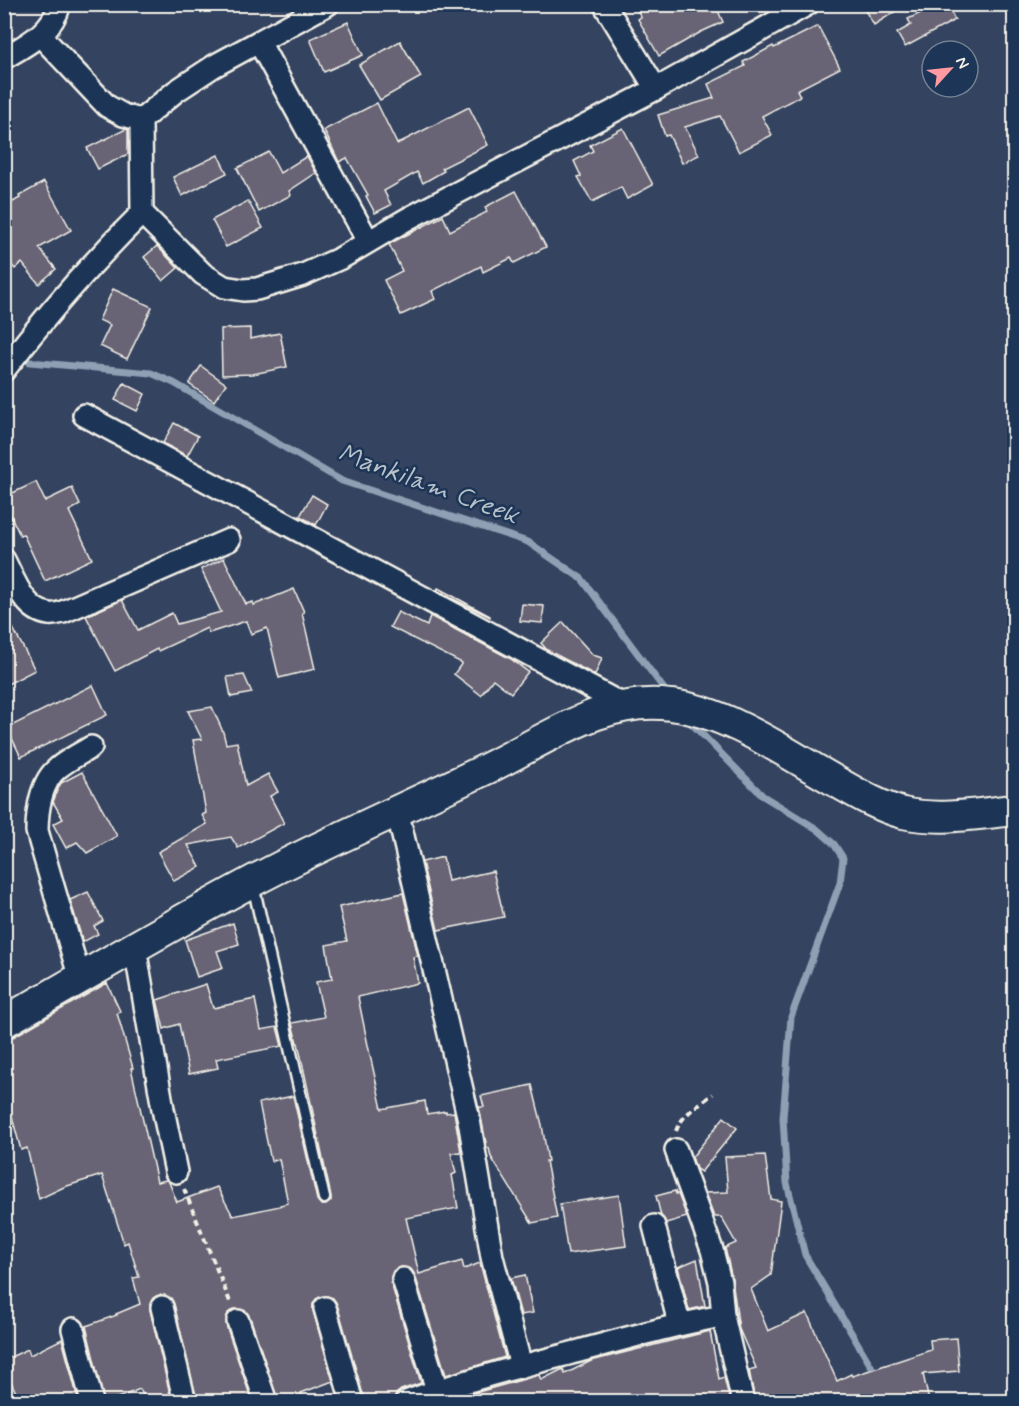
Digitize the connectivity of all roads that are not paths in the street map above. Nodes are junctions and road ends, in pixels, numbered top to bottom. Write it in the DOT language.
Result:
graph roads {
  1 [pos="60,4"];
  2 [pos="328,4"];
  3 [pos="604,4"];
  4 [pos="794,8"];
  5 [pos="40,36"];
  6 [pos="259,42"];
  7 [pos="4,58"];
  8 [pos="656,89"];
  9 [pos="141,120"];
  10 [pos="142,213"];
  11 [pos="368,241"];
  12 [pos="4,370"];
  13 [pos="84,415"];
  14 [pos="229,540"];
  15 [pos="4,560"];
  16 [pos="625,706"];
  17 [pos="91,747"];
  18 [pos="397,810"];
  19 [pos="1014,810"];
  20 [pos="252,881"];
  21 [pos="135,948"];
  22 [pos="80,979"];
  23 [pos="4,1022"];
  24 [pos="676,1150"];
  25 [pos="177,1172"];
  26 [pos="324,1198"];
  27 [pos="654,1226"];
  28 [pos="403,1279"];
  29 [pos="162,1307"];
  30 [pos="325,1308"];
  31 [pos="723,1316"];
  32 [pos="238,1321"];
  33 [pos="680,1323"];
  34 [pos="73,1329"];
  35 [pos="521,1366"];
  36 [pos="437,1390"];
  37 [pos="92,1401"];
  38 [pos="185,1401"];
  39 [pos="266,1401"];
  40 [pos="352,1401"];
  41 [pos="406,1401"];
  42 [pos="743,1401"];
  1 -- 5 [label="street"];
  2 -- 6 [label="street"];
  3 -- 8 [label="street"];
  4 -- 8 [label="street"];
  5 -- 7 [label="street"];
  5 -- 9 [label="street"];
  6 -- 9 [label="street"];
  6 -- 11 [label="street"];
  8 -- 11 [label="street"];
  9 -- 10 [label="street"];
  10 -- 11 [label="street"];
  10 -- 12 [label="street"];
  13 -- 16 [label="street"];
  14 -- 15 [label="street"];
  16 -- 18 [label="street"];
  16 -- 19 [label="street"];
  17 -- 22 [label="street"];
  18 -- 20 [label="street"];
  18 -- 35 [label="street"];
  20 -- 21 [label="street"];
  20 -- 26 [label="lane"];
  21 -- 22 [label="street"];
  21 -- 25 [label="street"];
  22 -- 23 [label="street"];
  24 -- 31 [label="street"];
  27 -- 33 [label="street"];
  28 -- 36 [label="street"];
  29 -- 38 [label="street"];
  30 -- 40 [label="street"];
  31 -- 33 [label="street"];
  31 -- 42 [label="street"];
  32 -- 39 [label="street"];
  33 -- 35 [label="street"];
  34 -- 37 [label="street"];
  35 -- 36 [label="street"];
  36 -- 41 [label="street"];
}
